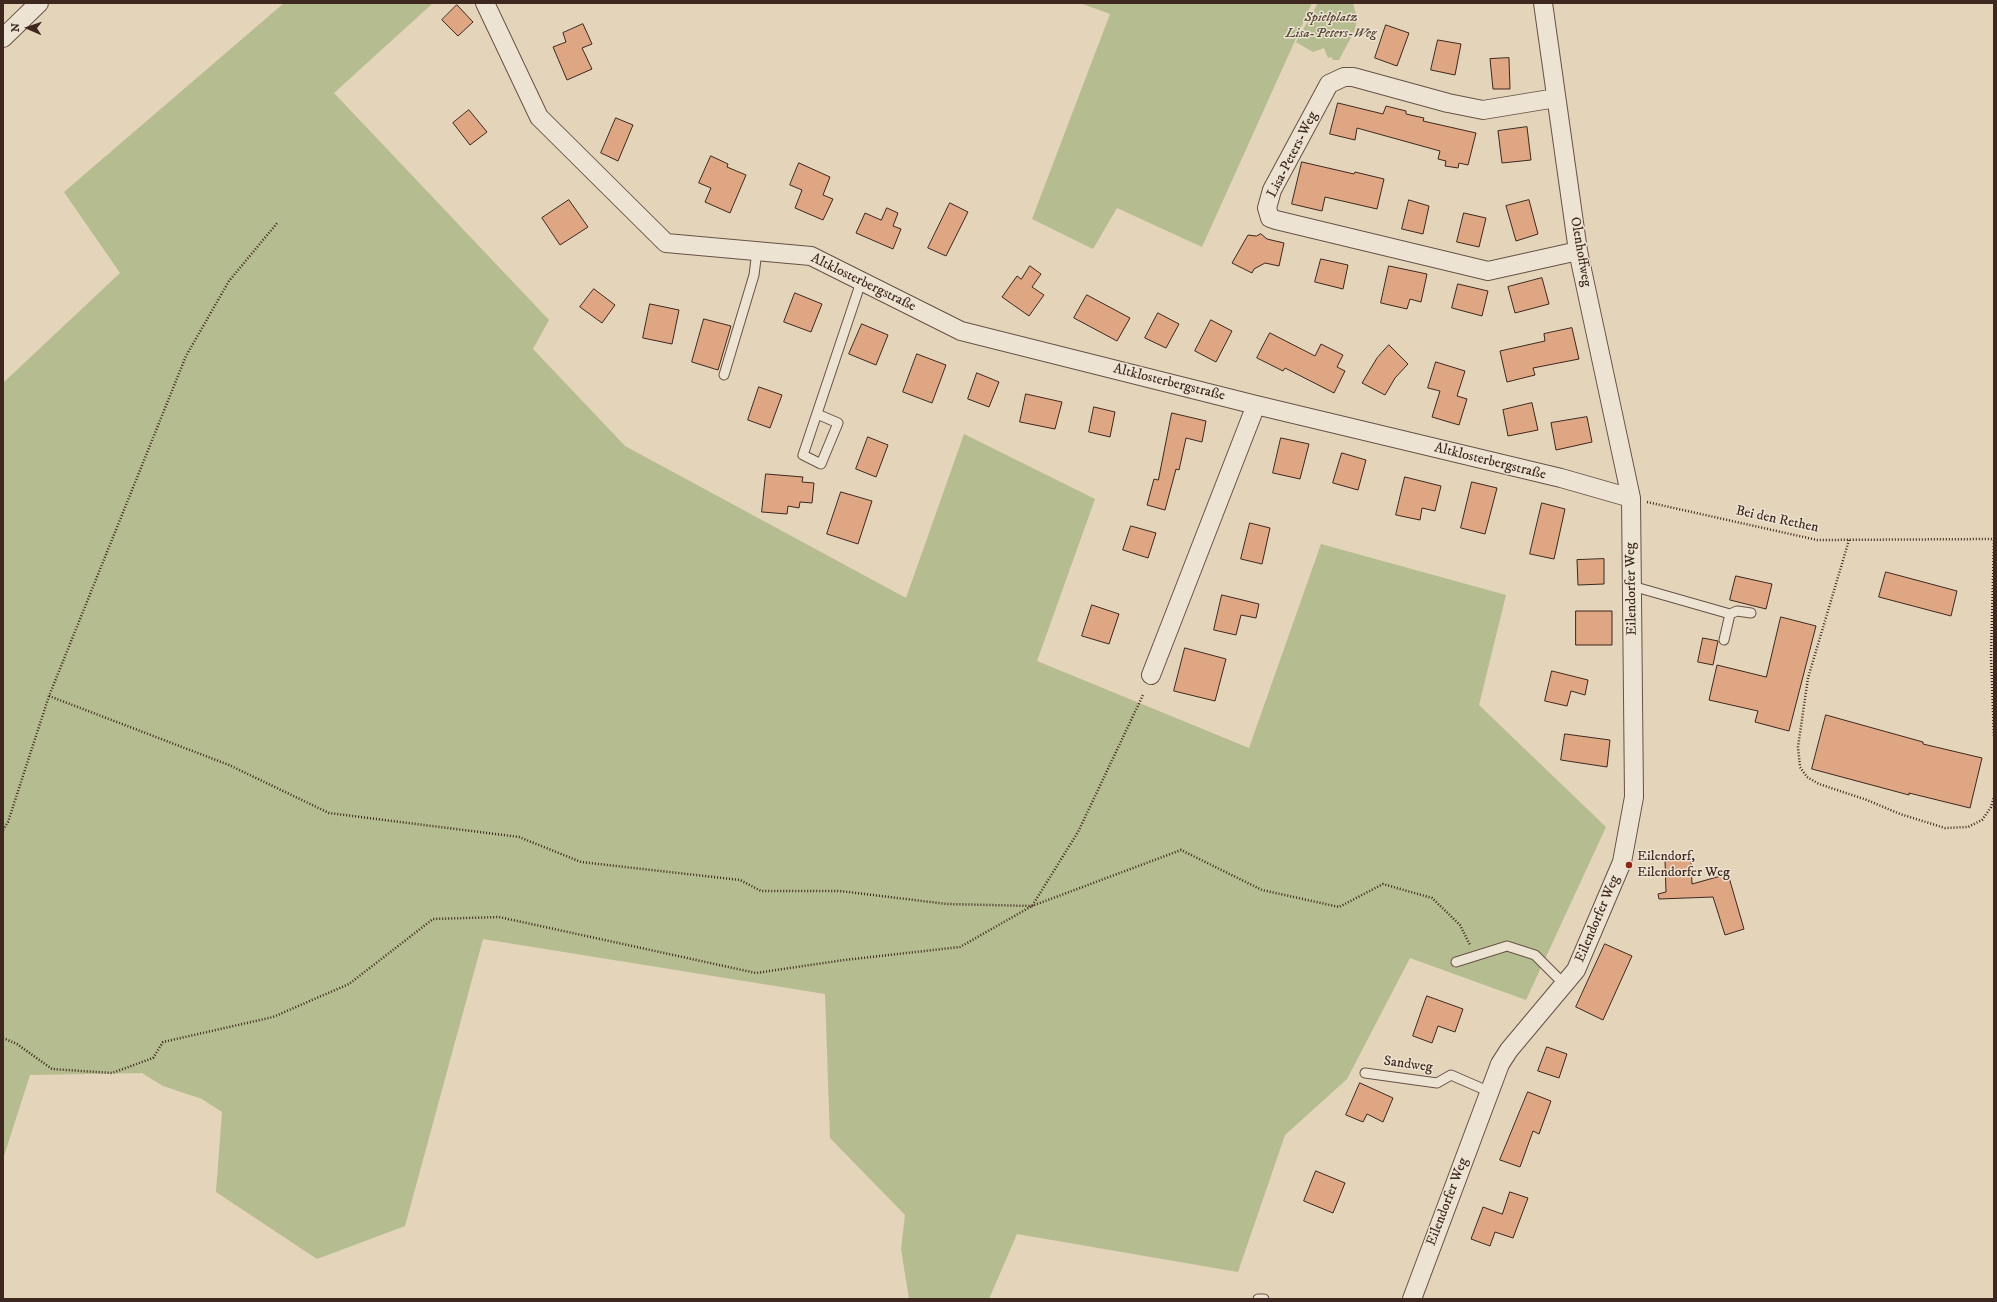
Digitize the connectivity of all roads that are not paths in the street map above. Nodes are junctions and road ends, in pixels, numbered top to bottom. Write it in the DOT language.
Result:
graph roads {
  1 [pos="39,3"];
  2 [pos="485,3"];
  3 [pos="1543,3"];
  4 [pos="3,38"];
  5 [pos="1556,98"];
  6 [pos="757,251"];
  7 [pos="1578,251"];
  8 [pos="861,282"];
  9 [pos="724,375"];
  10 [pos="1256,405"];
  11 [pos="817,414"];
  12 [pos="1631,498"];
  13 [pos="1632,586"];
  14 [pos="1751,613"];
  15 [pos="1730,614"];
  16 [pos="1724,640"];
  17 [pos="1151,675"];
  18 [pos="1456,962"];
  19 [pos="1564,984"];
  20 [pos="1365,1073"];
  21 [pos="1490,1092"];
  22 [pos="1258,1299"];
  23 [pos="1264,1299"];
  24 [pos="1412,1299"];
  1 -- 4 [label="street"];
  2 -- 6 [label="street, Altklosterbergstraße"];
  3 -- 5 [label="street, Olenhoffweg"];
  5 -- 7 [label="street, Olenhoffweg"];
  5 -- 7 [label="street, Lisa-Peters-Weg"];
  6 -- 8 [label="street, Altklosterbergstraße"];
  6 -- 9 [label="lane"];
  7 -- 12 [label="street, Olenhoffweg"];
  8 -- 10 [label="street, Altklosterbergstraße"];
  8 -- 11 [label="lane"];
  10 -- 12 [label="street, Altklosterbergstraße"];
  10 -- 17 [label="street"];
  11 -- 11 [label="lane"];
  12 -- 13 [label="street, Eilendorfer Weg"];
  13 -- 15 [label="lane"];
  13 -- 19 [label="street, Eilendorfer Weg"];
  14 -- 15 [label="lane"];
  15 -- 16 [label="lane"];
  18 -- 19 [label="lane"];
  19 -- 21 [label="street, Eilendorfer Weg"];
  20 -- 21 [label="lane, Sandweg"];
  21 -- 24 [label="street, Eilendorfer Weg"];
  22 -- 23 [label="lane"];
}
